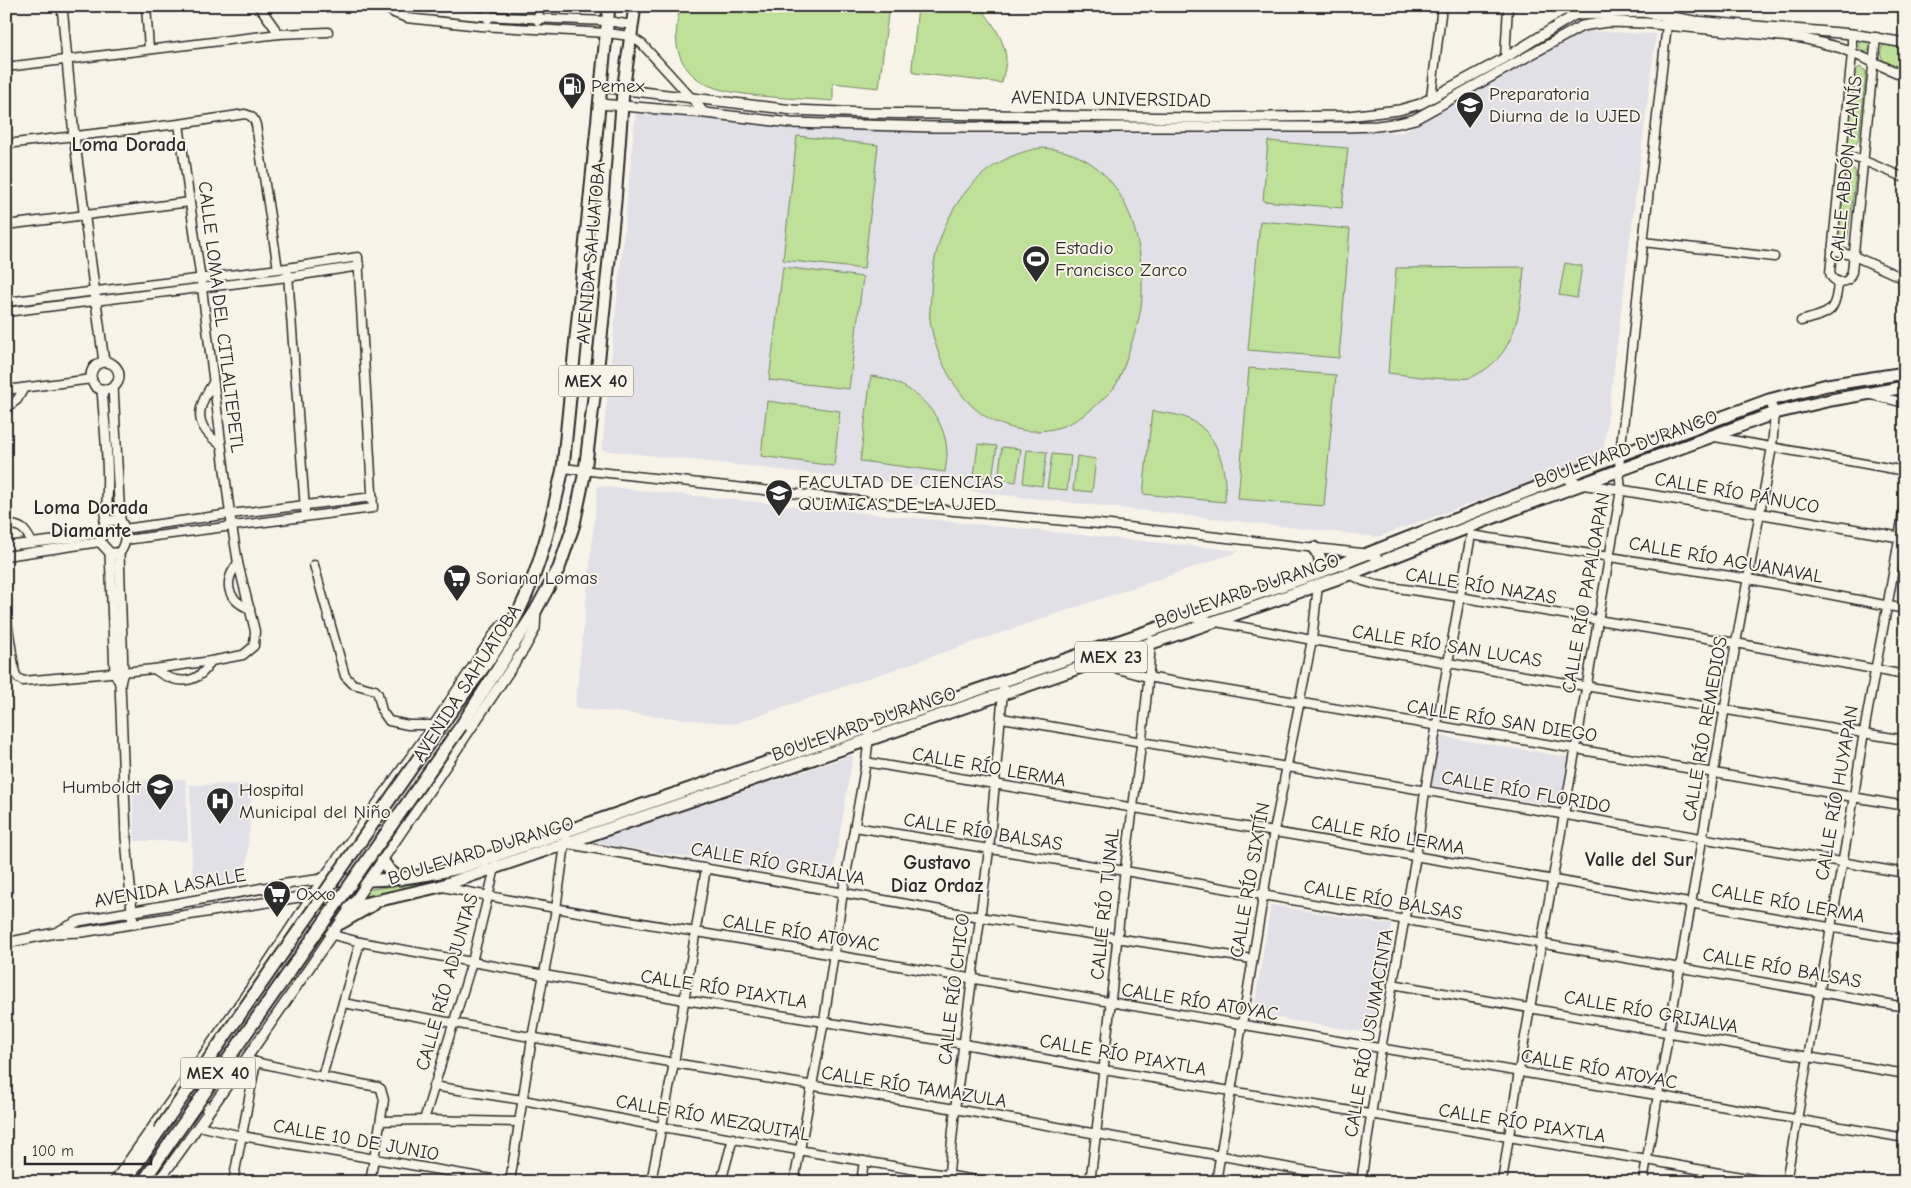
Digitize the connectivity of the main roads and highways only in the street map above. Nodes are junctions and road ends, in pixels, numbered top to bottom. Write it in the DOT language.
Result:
graph roads {
  1 [pos="609,6"];
  2 [pos="634,6"];
  3 [pos="1905,373"];
  4 [pos="1905,387"];
  5 [pos="1467,527"];
  6 [pos="1314,548"];
  7 [pos="1318,573"];
  8 [pos="385,856"];
  9 [pos="322,879"];
  10 [pos="400,879"];
  11 [pos="312,895"];
  12 [pos="378,902"];
  13 [pos="341,923"];
  14 [pos="125,1182"];
  15 [pos="143,1182"];
  1 -- 14 [label="main road, AVENIDA SAHUATOBA / MEX 40, bridge"];
  2 -- 15 [label="main road, AVENIDA SAHUATOBA / MEX 40, bridge"];
  3 -- 5 [label="main road, BOULEVARD DURANGO / MEX 23"];
  4 -- 5 [label="main road, BOULEVARD DURANGO / MEX 23"];
  5 -- 7 [label="main road, BOULEVARD DURANGO / MEX 23"];
  5 -- 12 [label="main road, BOULEVARD DURANGO / MEX 23"];
  6 -- 7 [label="main road"];
  7 -- 10 [label="main road, BOULEVARD DURANGO / MEX 23"];
  8 -- 10 [label="main road"];
  9 -- 10 [label="main road, BOULEVARD DURANGO / MEX 23"];
  11 -- 12 [label="main road, BOULEVARD DURANGO / MEX 23"];
  12 -- 13 [label="main road"];
}
